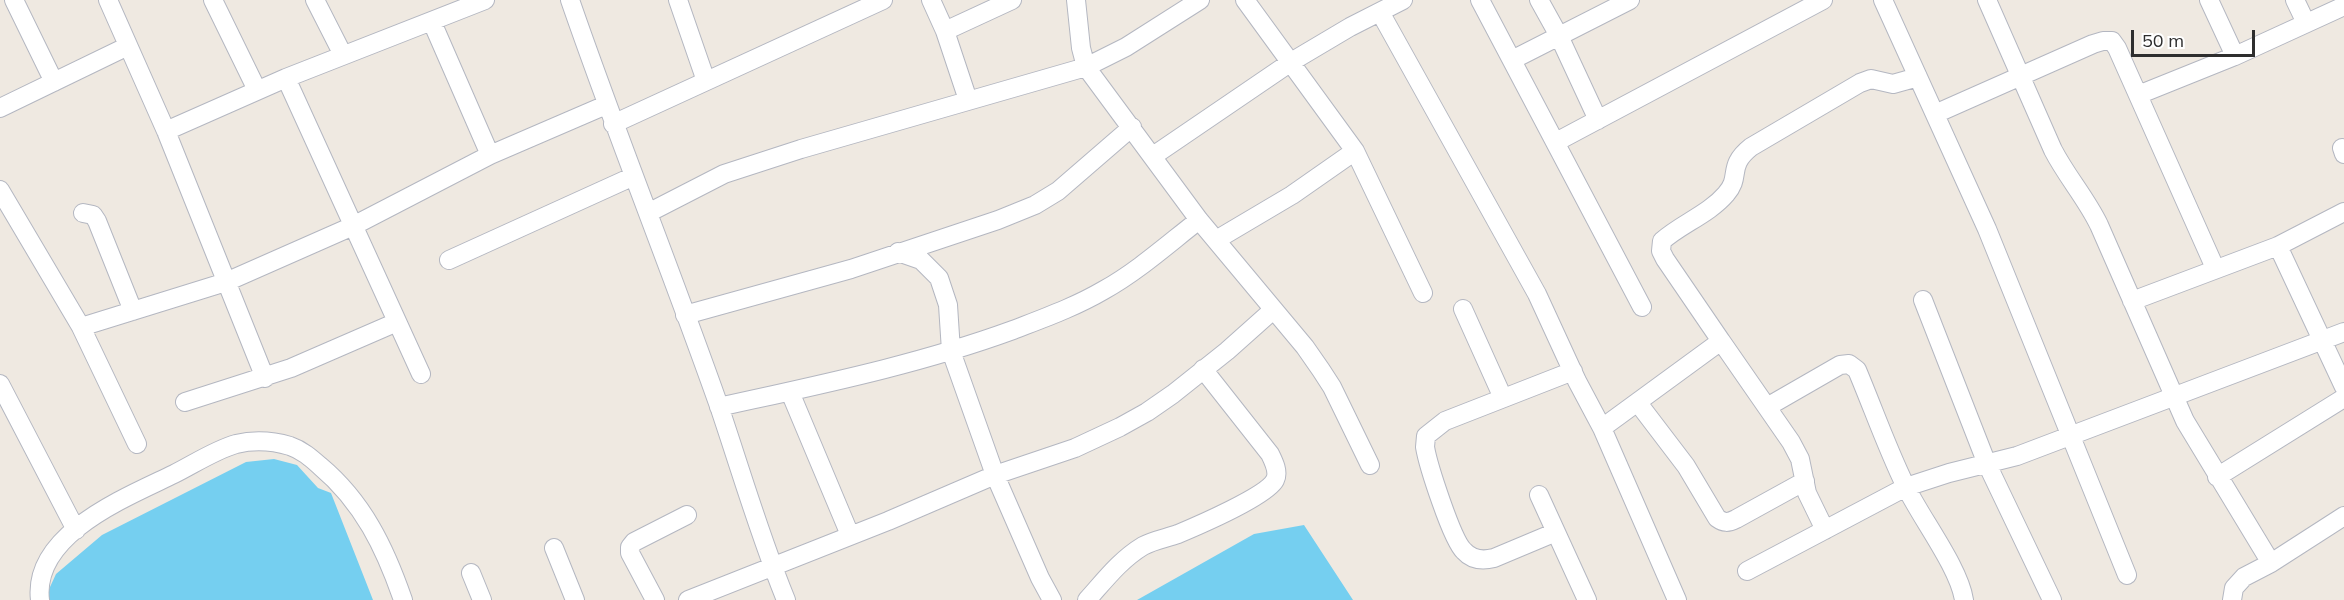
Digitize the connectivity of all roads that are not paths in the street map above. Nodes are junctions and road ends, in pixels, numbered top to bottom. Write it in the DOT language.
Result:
graph roads {
  1 [pos="14,0"];
  2 [pos="108,0"];
  3 [pos="213,0"];
  4 [pos="315,0"];
  5 [pos="485,0"];
  6 [pos="570,0"];
  7 [pos="678,0"];
  8 [pos="883,0"];
  9 [pos="931,0"];
  10 [pos="1012,0"];
  11 [pos="1076,0"];
  12 [pos="1200,0"];
  13 [pos="1245,0"];
  14 [pos="1403,0"];
  15 [pos="1480,0"];
  16 [pos="1539,0"];
  17 [pos="1630,0"];
  18 [pos="1823,0"];
  19 [pos="1883,0"];
  20 [pos="1987,0"];
  21 [pos="2209,0"];
  22 [pos="2295,0"];
  23 [pos="2344,6"];
  24 [pos="1380,12"];
  25 [pos="432,22"];
  26 [pos="2306,23"];
  27 [pos="945,31"];
  28 [pos="1559,36"];
  29 [pos="128,46"];
  30 [pos="343,55"];
  31 [pos="2235,56"];
  32 [pos="1512,60"];
  33 [pos="1292,62"];
  34 [pos="1086,67"];
  35 [pos="2021,74"];
  36 [pos="1918,77"];
  37 [pos="286,78"];
  38 [pos="706,81"];
  39 [pos="54,82"];
  40 [pos="257,90"];
  41 [pos="2138,95"];
  42 [pos="968,100"];
  43 [pos="606,105"];
  44 [pos="0,108"];
  45 [pos="1935,114"];
  46 [pos="1598,120"];
  47 [pos="614,124"];
  48 [pos="1132,127"];
  49 [pos="166,131"];
  50 [pos="1556,142"];
  51 [pos="1355,151"];
  52 [pos="490,155"];
  53 [pos="1153,156"];
  54 [pos="634,176"];
  55 [pos="0,190"];
  56 [pos="2344,212"];
  57 [pos="83,213"];
  58 [pos="648,213"];
  59 [pos="1199,220"];
  60 [pos="353,226"];
  61 [pos="1216,240"];
  62 [pos="2278,246"];
  63 [pos="898,252"];
  64 [pos="449,260"];
  65 [pos="2215,268"];
  66 [pos="226,282"];
  67 [pos="1423,293"];
  68 [pos="1923,300"];
  69 [pos="2132,301"];
  70 [pos="1642,307"];
  71 [pos="1463,309"];
  72 [pos="1273,310"];
  73 [pos="133,311"];
  74 [pos="685,315"];
  75 [pos="398,322"];
  76 [pos="81,327"];
  77 [pos="2344,332"];
  78 [pos="2323,340"];
  79 [pos="1721,341"];
  80 [pos="951,351"];
  81 [pos="1203,369"];
  82 [pos="1573,371"];
  83 [pos="421,374"];
  84 [pos="266,378"];
  85 [pos="0,384"];
  86 [pos="2344,387"];
  87 [pos="790,392"];
  88 [pos="2173,397"];
  89 [pos="1503,398"];
  90 [pos="2344,398"];
  91 [pos="185,402"];
  92 [pos="1638,403"];
  93 [pos="719,407"];
  94 [pos="1767,407"];
  95 [pos="1602,428"];
  96 [pos="2072,436"];
  97 [pos="137,444"];
  98 [pos="1988,464"];
  99 [pos="1370,465"];
  100 [pos="995,475"];
  101 [pos="2217,477"];
  102 [pos="1805,482"];
  103 [pos="1906,487"];
  104 [pos="1539,495"];
  105 [pos="687,515"];
  106 [pos="2344,516"];
  107 [pos="76,530"];
  108 [pos="1825,530"];
  109 [pos="1556,532"];
  110 [pos="850,536"];
  111 [pos="554,548"];
  112 [pos="2271,563"];
  113 [pos="772,566"];
  114 [pos="1747,571"];
  115 [pos="471,573"];
  116 [pos="2127,575"];
  117 [pos="40,600"];
  118 [pos="403,600"];
  119 [pos="482,600"];
  120 [pos="574,600"];
  121 [pos="655,600"];
  122 [pos="688,600"];
  123 [pos="786,600"];
  124 [pos="1052,600"];
  125 [pos="1087,600"];
  126 [pos="1587,600"];
  127 [pos="1677,600"];
  128 [pos="1964,600"];
  129 [pos="2052,600"];
  130 [pos="2232,600"];
  1 -- 39 [label="street"];
  2 -- 29 [label="street"];
  3 -- 40 [label="street"];
  4 -- 30 [label="street"];
  5 -- 25 [label="street"];
  6 -- 43 [label="street"];
  7 -- 38 [label="street"];
  8 -- 38 [label="street"];
  9 -- 27 [label="street"];
  10 -- 27 [label="street"];
  11 -- 34 [label="street"];
  12 -- 34 [label="street"];
  13 -- 33 [label="street"];
  14 -- 24 [label="street"];
  15 -- 32 [label="street"];
  16 -- 28 [label="street"];
  17 -- 28 [label="street"];
  18 -- 46 [label="street"];
  19 -- 36 [label="street"];
  20 -- 35 [label="street"];
  21 -- 31 [label="street"];
  22 -- 26 [label="street"];
  23 -- 26 [label="street"];
  24 -- 33 [label="street"];
  24 -- 82 [label="street"];
  25 -- 30 [label="street"];
  25 -- 52 [label="street"];
  26 -- 31 [label="street"];
  27 -- 42 [label="street"];
  28 -- 32 [label="street"];
  28 -- 46 [label="street"];
  29 -- 39 [label="street"];
  29 -- 49 [label="street"];
  30 -- 37 [label="street"];
  31 -- 41 [label="street"];
  32 -- 50 [label="street"];
  33 -- 51 [label="street"];
  33 -- 53 [label="street"];
  34 -- 42 [label="street"];
  34 -- 48 [label="street"];
  35 -- 41 [label="street"];
  35 -- 45 [label="street"];
  35 -- 69 [label="street"];
  36 -- 45 [label="street"];
  36 -- 79 [label="street"];
  37 -- 40 [label="street"];
  37 -- 60 [label="street"];
  38 -- 47 [label="street"];
  39 -- 44 [label="street"];
  40 -- 49 [label="street"];
  41 -- 65 [label="street"];
  42 -- 58 [label="street"];
  43 -- 47 [label="street"];
  43 -- 52 [label="street"];
  45 -- 96 [label="street"];
  46 -- 50 [label="street"];
  47 -- 54 [label="street"];
  48 -- 53 [label="street"];
  48 -- 63 [label="street"];
  49 -- 66 [label="street"];
  50 -- 70 [label="street"];
  51 -- 61 [label="street"];
  51 -- 67 [label="street"];
  52 -- 60 [label="street"];
  53 -- 59 [label="street"];
  54 -- 58 [label="street"];
  54 -- 64 [label="street"];
  55 -- 76 [label="street"];
  56 -- 62 [label="street"];
  57 -- 73 [label="street"];
  58 -- 74 [label="street"];
  59 -- 61 [label="street"];
  59 -- 80 [label="street"];
  60 -- 66 [label="street"];
  60 -- 75 [label="street"];
  61 -- 72 [label="street"];
  62 -- 65 [label="street"];
  62 -- 78 [label="street"];
  63 -- 74 [label="street"];
  63 -- 80 [label="street"];
  65 -- 69 [label="street"];
  66 -- 73 [label="street"];
  66 -- 84 [label="street"];
  68 -- 98 [label="street"];
  69 -- 88 [label="street"];
  71 -- 89 [label="street"];
  72 -- 81 [label="street"];
  72 -- 99 [label="street"];
  73 -- 76 [label="street"];
  74 -- 93 [label="street"];
  75 -- 83 [label="street"];
  75 -- 84 [label="street"];
  76 -- 97 [label="street"];
  77 -- 78 [label="street"];
  78 -- 86 [label="street"];
  78 -- 88 [label="street"];
  79 -- 92 [label="street"];
  79 -- 94 [label="street"];
  80 -- 87 [label="street"];
  80 -- 100 [label="street"];
  81 -- 100 [label="street"];
  81 -- 125 [label="street"];
  82 -- 89 [label="street"];
  82 -- 95 [label="street"];
  84 -- 91 [label="street"];
  85 -- 107 [label="street"];
  87 -- 93 [label="street"];
  87 -- 110 [label="street"];
  88 -- 96 [label="street"];
  88 -- 101 [label="street"];
  89 -- 109 [label="street"];
  90 -- 101 [label="street"];
  92 -- 95 [label="street"];
  92 -- 102 [label="street"];
  93 -- 113 [label="street"];
  94 -- 102 [label="street"];
  94 -- 103 [label="street"];
  95 -- 127 [label="street"];
  96 -- 98 [label="street"];
  96 -- 116 [label="street"];
  98 -- 103 [label="street"];
  98 -- 129 [label="street"];
  100 -- 110 [label="street"];
  100 -- 124 [label="street"];
  101 -- 112 [label="street"];
  102 -- 108 [label="street"];
  103 -- 108 [label="street"];
  103 -- 128 [label="street"];
  104 -- 109 [label="street"];
  105 -- 121 [label="street"];
  106 -- 112 [label="street"];
  107 -- 117 [label="street"];
  107 -- 118 [label="street"];
  108 -- 114 [label="street"];
  109 -- 126 [label="street"];
  110 -- 113 [label="street"];
  111 -- 120 [label="street"];
  112 -- 130 [label="street"];
  113 -- 122 [label="street"];
  113 -- 123 [label="street"];
  115 -- 119 [label="street"];
}
